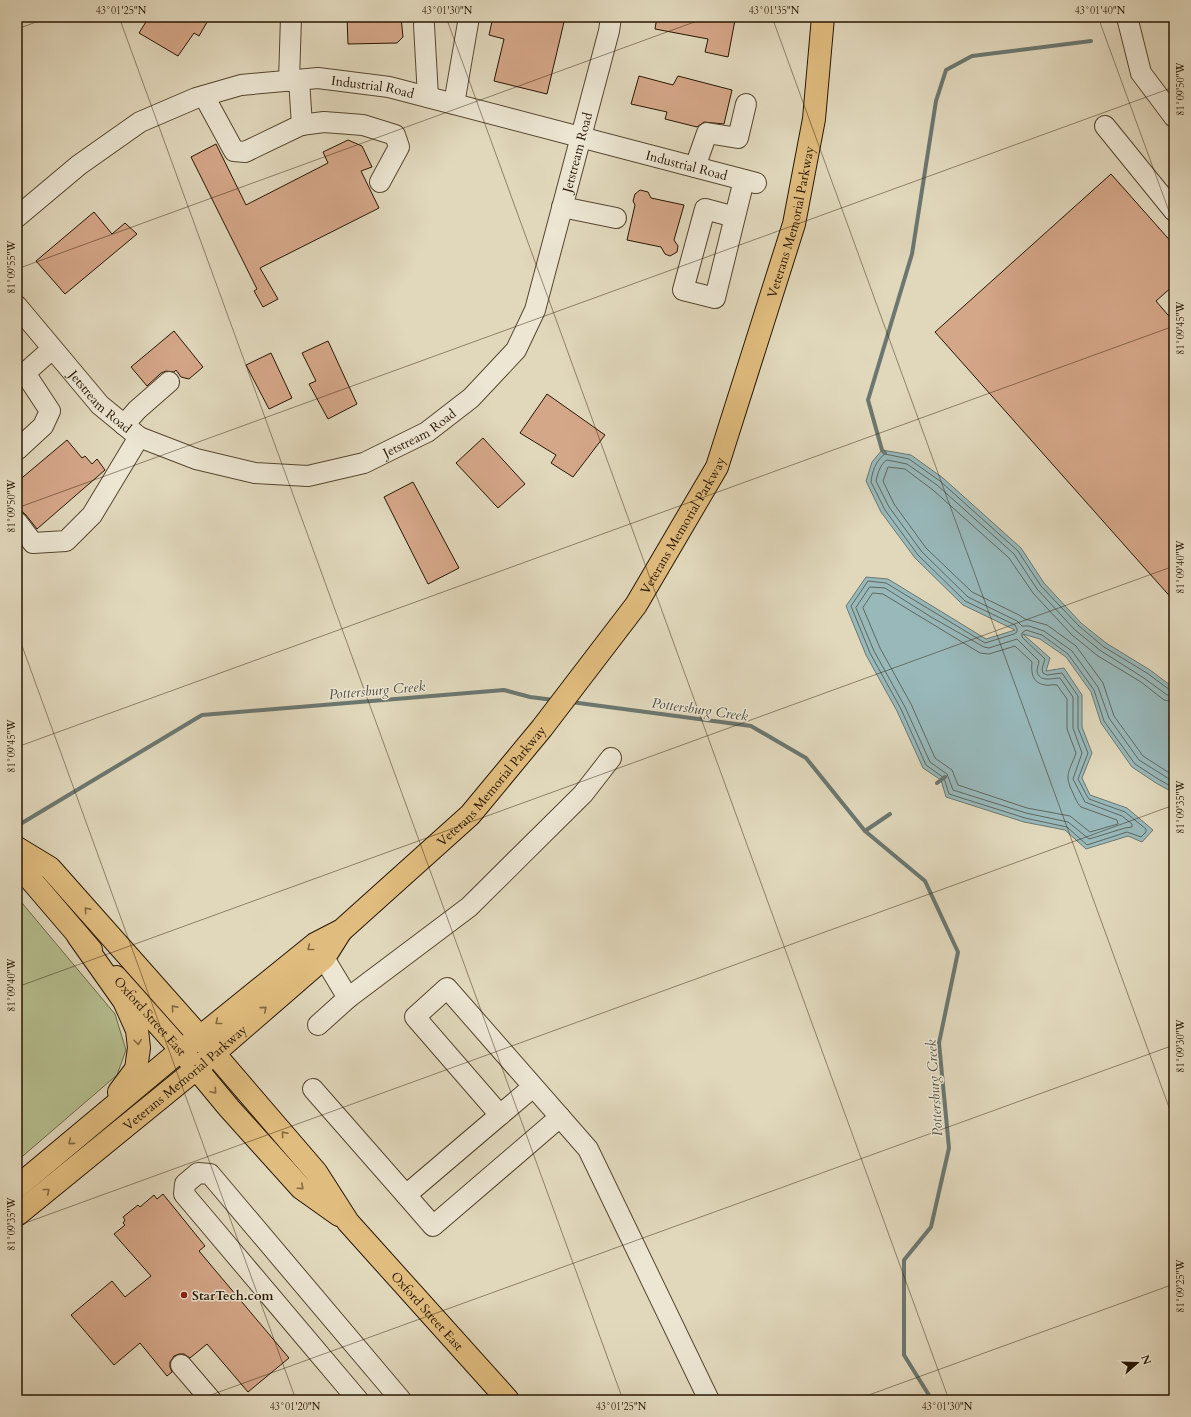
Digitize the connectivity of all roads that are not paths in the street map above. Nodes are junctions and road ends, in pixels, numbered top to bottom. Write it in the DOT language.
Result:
graph roads {
  1 [pos="291,17"];
  2 [pos="469,17"];
  3 [pos="611,17"];
  4 [pos="823,17"];
  5 [pos="1127,17"];
  6 [pos="424,25"];
  7 [pos="294,80"];
  8 [pos="204,96"];
  9 [pos="428,97"];
  10 [pos="454,104"];
  11 [pos="746,104"];
  12 [pos="1174,117"];
  13 [pos="302,125"];
  14 [pos="1105,126"];
  15 [pos="580,137"];
  16 [pos="695,167"];
  17 [pos="380,182"];
  18 [pos="562,206"];
  19 [pos="1174,211"];
  20 [pos="735,217"];
  21 [pos="17,218"];
  22 [pos="616,218"];
  23 [pos="17,306"];
  24 [pos="52,349"];
  25 [pos="169,382"];
  26 [pos="131,431"];
  27 [pos="17,450"];
  28 [pos="17,522"];
  29 [pos="611,758"];
  30 [pos="17,848"];
  31 [pos="342,930"];
  32 [pos="78,936"];
  33 [pos="324,958"];
  34 [pos="348,998"];
  35 [pos="318,1025"];
  36 [pos="200,1037"];
  37 [pos="181,1050"];
  38 [pos="214,1053"];
  39 [pos="196,1069"];
  40 [pos="533,1087"];
  41 [pos="313,1089"];
  42 [pos="500,1115"];
  43 [pos="100,1117"];
  44 [pos="560,1117"];
  45 [pos="17,1187"];
  46 [pos="406,1195"];
  47 [pos="17,1215"];
  48 [pos="348,1222"];
  49 [pos="349,1338"];
  50 [pos="324,1359"];
  51 [pos="181,1365"];
  52 [pos="212,1400"];
  53 [pos="358,1400"];
  54 [pos="401,1400"];
  55 [pos="508,1400"];
  56 [pos="709,1400"];
  1 -- 7 [label="street"];
  2 -- 10 [label="street"];
  3 -- 15 [label="street, Jetstream Road"];
  4 -- 31 [label="main road, Veterans Memorial Parkway"];
  5 -- 12 [label="street"];
  6 -- 9 [label="street"];
  7 -- 8 [label="street, Industrial Road"];
  7 -- 9 [label="street, Industrial Road"];
  7 -- 13 [label="street"];
  8 -- 13 [label="street"];
  8 -- 21 [label="street, Industrial Road"];
  9 -- 10 [label="street, Industrial Road"];
  10 -- 15 [label="street, Industrial Road"];
  11 -- 16 [label="street"];
  13 -- 17 [label="street"];
  14 -- 19 [label="street"];
  15 -- 16 [label="street, Industrial Road"];
  15 -- 18 [label="street, Jetstream Road"];
  16 -- 20 [label="street, Industrial Road"];
  18 -- 22 [label="street"];
  18 -- 26 [label="street, Jetstream Road"];
  23 -- 24 [label="street, Jetstream Road"];
  24 -- 26 [label="street, Jetstream Road"];
  24 -- 27 [label="street"];
  25 -- 26 [label="street"];
  26 -- 28 [label="street"];
  29 -- 34 [label="street"];
  30 -- 32 [label="main road, Oxford Street East"];
  36 -- 30 [label="main road, Oxford Street East, one-way"];
  31 -- 33 [label="main road, Veterans Memorial Parkway"];
  31 -- 36 [label="main road, Veterans Memorial Parkway, one-way"];
  32 -- 37 [label="main road, Oxford Street East"];
  32 -- 43 [label="main road, one-way"];
  33 -- 34 [label="street"];
  38 -- 33 [label="main road, Veterans Memorial Parkway, one-way"];
  34 -- 35 [label="street"];
  36 -- 37 [label="main road, Veterans Memorial Parkway"];
  36 -- 38 [label="main road, Oxford Street East"];
  37 -- 39 [label="main road, Oxford Street East"];
  37 -- 43 [label="main road, Veterans Memorial Parkway"];
  38 -- 39 [label="main road, Veterans Memorial Parkway"];
  48 -- 38 [label="main road, Oxford Street East, one-way"];
  47 -- 39 [label="main road, Veterans Memorial Parkway, one-way"];
  39 -- 48 [label="main road, Oxford Street East, one-way"];
  40 -- 42 [label="street"];
  40 -- 42 [label="street"];
  40 -- 44 [label="street"];
  41 -- 46 [label="street"];
  42 -- 46 [label="street"];
  43 -- 45 [label="main road, Veterans Memorial Parkway, one-way"];
  44 -- 46 [label="street"];
  44 -- 56 [label="street"];
  48 -- 55 [label="main road, Oxford Street East"];
  49 -- 50 [label="street"];
  49 -- 50 [label="street"];
  49 -- 54 [label="street"];
  50 -- 53 [label="street"];
  51 -- 52 [label="street"];
}
